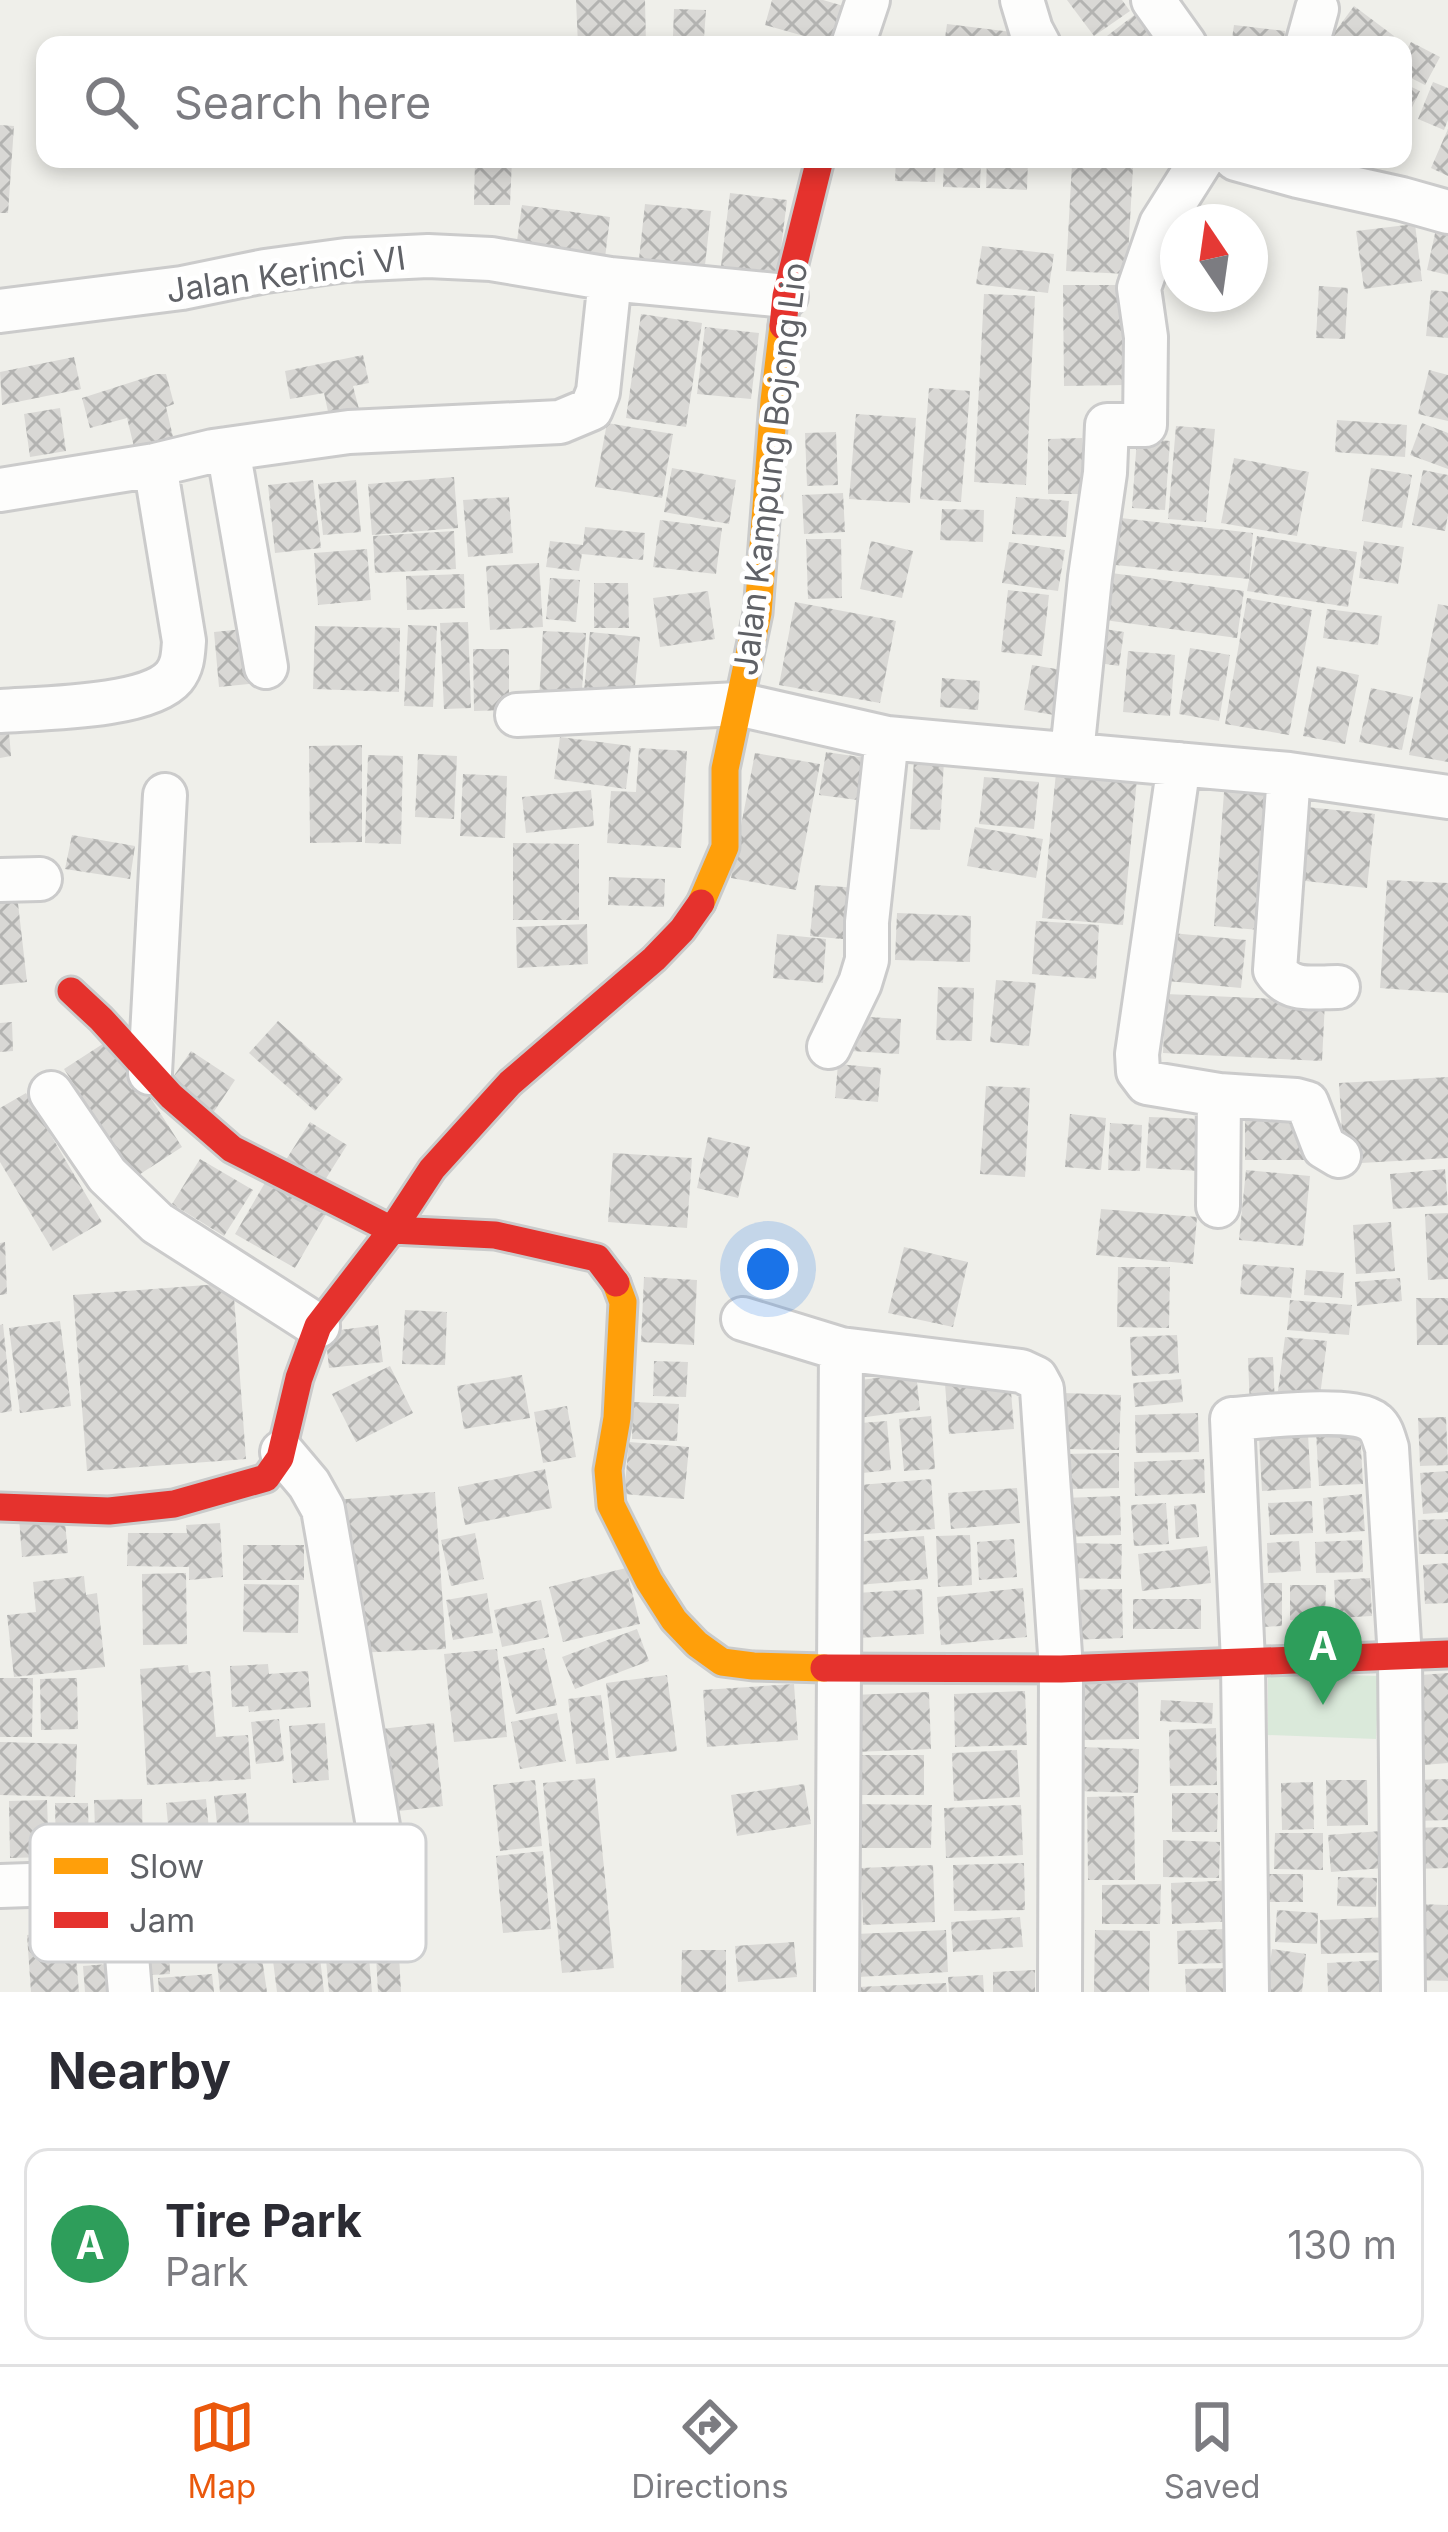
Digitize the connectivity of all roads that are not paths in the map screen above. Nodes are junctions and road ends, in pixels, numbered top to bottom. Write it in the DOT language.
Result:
graph roads {
  1 [pos="868,0"];
  2 [pos="1022,0"];
  3 [pos="1153,0"];
  4 [pos="856,36"];
  5 [pos="1034,36"];
  6 [pos="1179,36"];
  7 [pos="818,168"];
  8 [pos="1196,168"];
  9 [pos="1273,168"];
  10 [pos="1448,212"];
  11 [pos="610,279"];
  12 [pos="786,296"];
  13 [pos="0,311"];
  14 [pos="193,456"];
  15 [pos="0,490"];
  16 [pos="266,667"];
  17 [pos="738,704"];
  18 [pos="0,711"];
  19 [pos="517,715"];
  20 [pos="887,738"];
  21 [pos="1072,753"];
  22 [pos="1179,764"];
  23 [pos="1289,774"];
  24 [pos="165,795"];
  25 [pos="1448,797"];
  26 [pos="1338,987"];
  27 [pos="71,991"];
  28 [pos="830,1047"];
  29 [pos="150,1073"];
  30 [pos="51,1094"];
  31 [pos="1219,1096"];
  32 [pos="1339,1156"];
  33 [pos="1218,1206"];
  34 [pos="392,1230"];
  35 [pos="743,1319"];
  36 [pos="318,1326"];
  37 [pos="841,1349"];
  38 [pos="274,1464"];
  39 [pos="0,1507"];
  40 [pos="1448,1654"];
  41 [pos="1400,1658"];
  42 [pos="1243,1662"];
  43 [pos="838,1668"];
  44 [pos="1061,1669"];
  45 [pos="378,1824"];
  46 [pos="30,1885"];
  47 [pos="0,1886"];
  48 [pos="128,1962"];
  49 [pos="130,1992"];
  50 [pos="837,1992"];
  51 [pos="1060,1992"];
  52 [pos="1247,1992"];
  53 [pos="1403,1992"];
  1 -- 4 [label="street"];
  2 -- 5 [label="street"];
  3 -- 6 [label="street"];
  7 -- 12 [label="street, Jalan Kampung Bojong Lio"];
  8 -- 21 [label="street"];
  9 -- 10 [label="street"];
  11 -- 12 [label="street, Jalan Kerinci VI"];
  11 -- 13 [label="street, Jalan Kerinci VI"];
  11 -- 14 [label="street"];
  12 -- 17 [label="street, Jalan Kampung Bojong Lio"];
  14 -- 15 [label="street"];
  14 -- 16 [label="street"];
  14 -- 18 [label="street"];
  17 -- 19 [label="street"];
  17 -- 20 [label="street"];
  17 -- 34 [label="street, Jalan Kampung Bojong Lio"];
  20 -- 21 [label="street"];
  20 -- 28 [label="street"];
  21 -- 22 [label="street"];
  22 -- 23 [label="street"];
  22 -- 31 [label="street"];
  23 -- 25 [label="street"];
  23 -- 26 [label="street"];
  24 -- 29 [label="street"];
  27 -- 29 [label="street"];
  29 -- 34 [label="street"];
  30 -- 36 [label="street"];
  31 -- 32 [label="street"];
  31 -- 33 [label="street"];
  34 -- 36 [label="street, Jalan Kampung Bojong Lio"];
  34 -- 43 [label="street"];
  35 -- 37 [label="street"];
  36 -- 38 [label="street, Jalan Kampung Bojong Lio"];
  37 -- 43 [label="street"];
  37 -- 44 [label="street"];
  38 -- 39 [label="street"];
  38 -- 45 [label="street"];
  40 -- 41 [label="street"];
  41 -- 42 [label="street"];
  41 -- 42 [label="street"];
  41 -- 53 [label="street"];
  42 -- 44 [label="street"];
  42 -- 52 [label="street"];
  43 -- 44 [label="street"];
  43 -- 50 [label="street"];
  44 -- 51 [label="street"];
  46 -- 47 [label="street"];
  48 -- 49 [label="street"];
}
